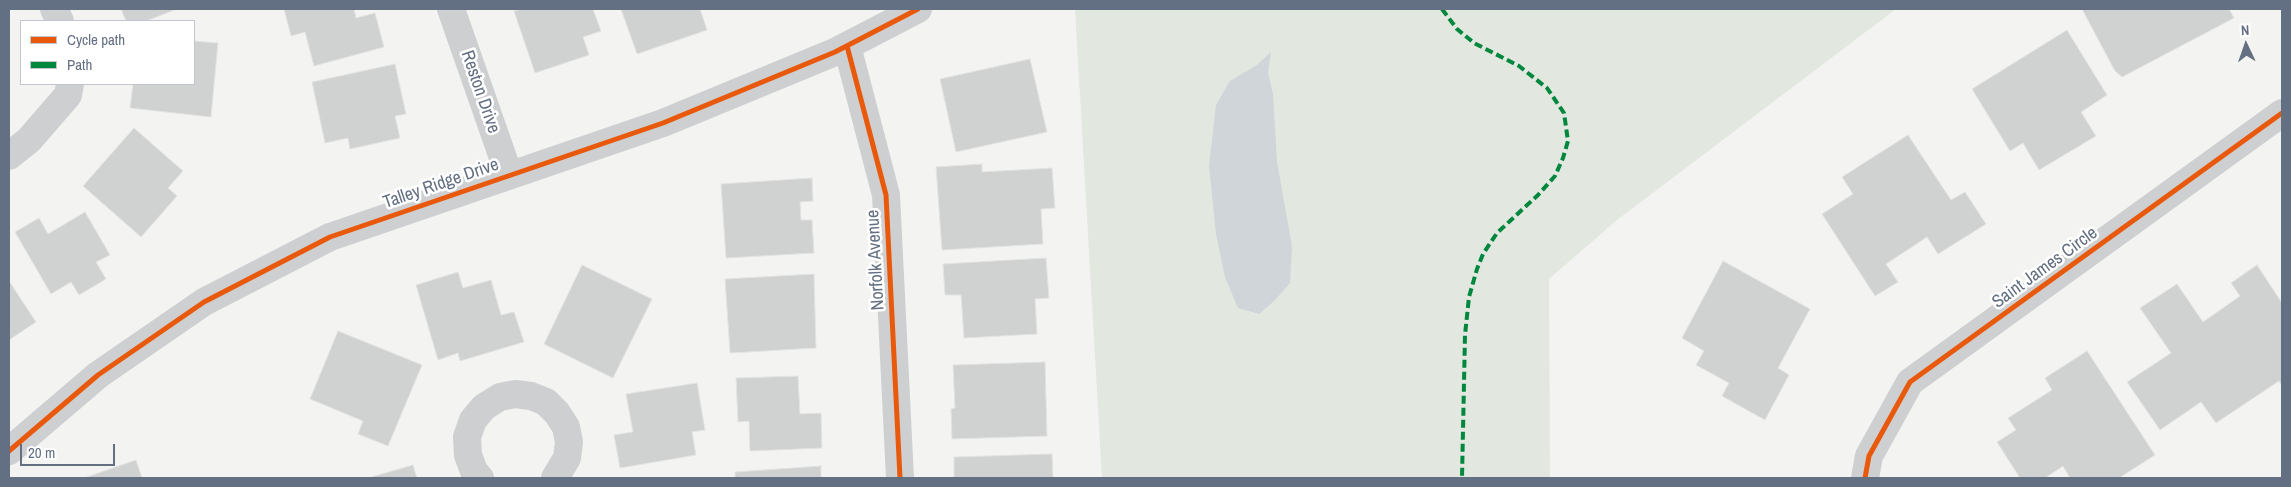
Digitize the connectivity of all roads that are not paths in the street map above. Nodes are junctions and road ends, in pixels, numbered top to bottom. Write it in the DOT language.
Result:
graph roads {
  1 [pos="451,9"];
  2 [pos="918,9"];
  3 [pos="847,46"];
  4 [pos="70,85"];
  5 [pos="2282,113"];
  6 [pos="9,156"];
  7 [pos="509,176"];
  8 [pos="9,450"];
  9 [pos="480,478"];
  10 [pos="555,478"];
  11 [pos="900,478"];
  12 [pos="1865,478"];
  1 -- 7 [label="street, Reston Drive"];
  2 -- 3 [label="street, Talley Ridge Drive"];
  3 -- 7 [label="street, Talley Ridge Drive"];
  3 -- 11 [label="street, Norfolk Avenue"];
  4 -- 6 [label="street"];
  5 -- 12 [label="street, Saint James Circle"];
  7 -- 8 [label="street, Talley Ridge Drive"];
  9 -- 10 [label="street"];
}
